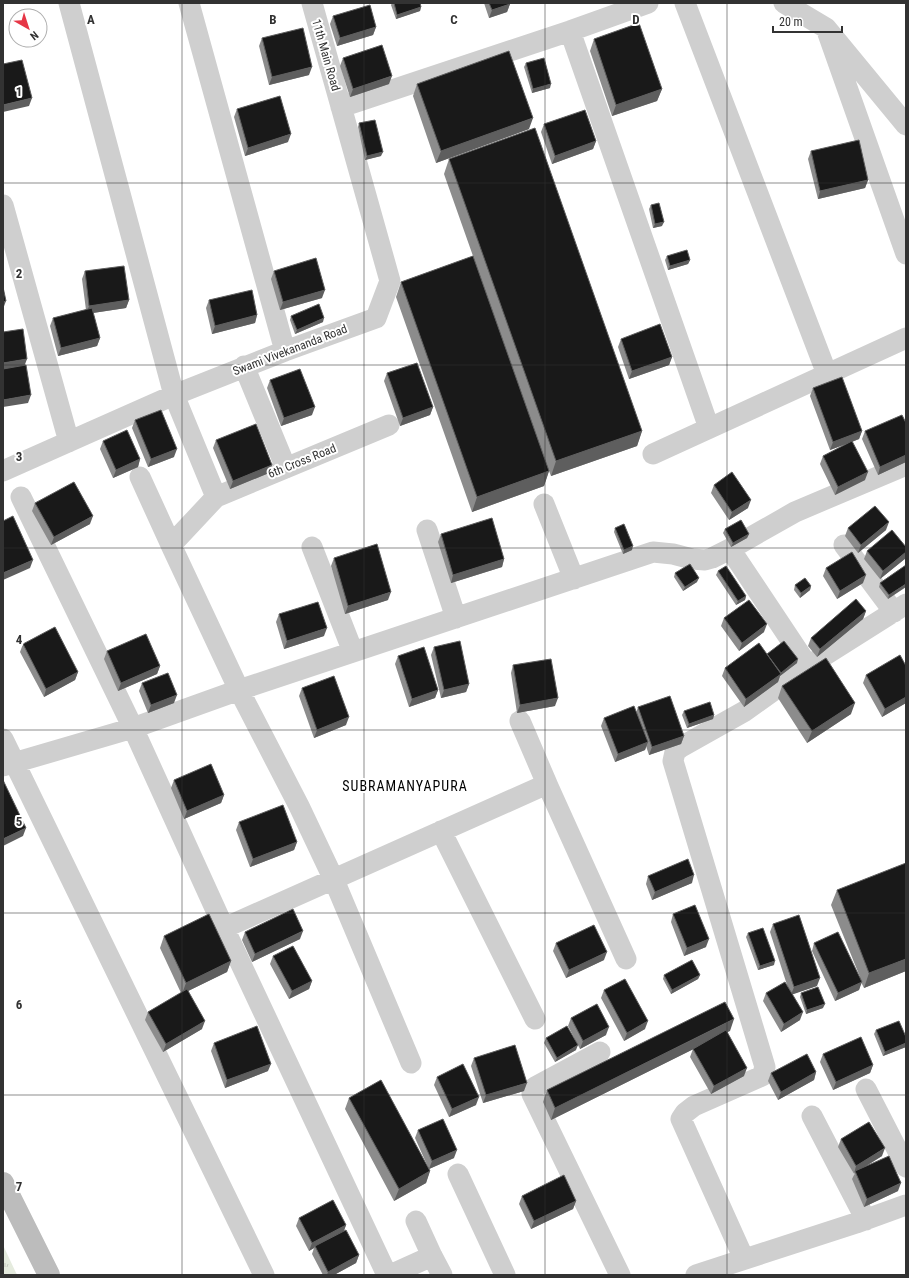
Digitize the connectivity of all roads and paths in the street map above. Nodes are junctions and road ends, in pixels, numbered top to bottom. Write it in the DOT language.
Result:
graph roads {
  1 [pos="69,3"];
  2 [pos="190,3"];
  3 [pos="312,3"];
  4 [pos="648,3"];
  5 [pos="685,3"];
  6 [pos="784,3"];
  7 [pos="826,28"];
  8 [pos="570,31"];
  9 [pos="341,107"];
  10 [pos="906,125"];
  11 [pos="3,205"];
  12 [pos="906,254"];
  13 [pos="906,338"];
  14 [pos="285,350"];
  15 [pos="244,366"];
  16 [pos="827,374"];
  17 [pos="174,395"];
  18 [pos="389,425"];
  19 [pos="709,428"];
  20 [pos="69,442"];
  21 [pos="652,454"];
  22 [pos="906,464"];
  23 [pos="286,468"];
  24 [pos="3,471"];
  25 [pos="140,477"];
  26 [pos="21,497"];
  27 [pos="216,497"];
  28 [pos="544,504"];
  29 [pos="427,530"];
  30 [pos="171,545"];
  31 [pos="844,545"];
  32 [pos="312,547"];
  33 [pos="730,549"];
  34 [pos="574,579"];
  35 [pos="900,608"];
  36 [pos="456,618"];
  37 [pos="353,652"];
  38 [pos="808,666"];
  39 [pos="239,690"];
  40 [pos="520,721"];
  41 [pos="133,728"];
  42 [pos="3,739"];
  43 [pos="9,764"];
  44 [pos="547,784"];
  45 [pos="441,831"];
  46 [pos="334,880"];
  47 [pos="224,928"];
  48 [pos="626,959"];
  49 [pos="535,1019"];
  50 [pos="600,1052"];
  51 [pos="411,1063"];
  52 [pos="866,1089"];
  53 [pos="812,1116"];
  54 [pos="906,1167"];
  55 [pos="458,1174"];
  56 [pos="3,1183"];
  57 [pos="906,1205"];
  58 [pos="866,1220"];
  59 [pos="416,1221"];
  60 [pos="432,1256"];
  61 [pos="744,1259"];
  62 [pos="49,1275"];
  63 [pos="264,1275"];
  64 [pos="387,1275"];
  65 [pos="390,1275"];
  66 [pos="442,1275"];
  67 [pos="505,1275"];
  68 [pos="620,1275"];
  69 [pos="696,1275"];
  1 -- 17 [label="street"];
  2 -- 14 [label="street"];
  3 -- 9 [label="street, 11th Main Road"];
  4 -- 8 [label="street"];
  5 -- 16 [label="street"];
  6 -- 7 [label="street"];
  7 -- 10 [label="street"];
  7 -- 12 [label="street"];
  8 -- 9 [label="street"];
  8 -- 19 [label="street"];
  9 -- 14 [label="street, Swami Vivekananda Road"];
  11 -- 20 [label="street"];
  13 -- 16 [label="street"];
  14 -- 15 [label="street, Swami Vivekananda Road"];
  15 -- 17 [label="street, Swami Vivekananda Road"];
  15 -- 23 [label="street"];
  16 -- 19 [label="street"];
  17 -- 20 [label="street, Swami Vivekananda Road"];
  17 -- 27 [label="street"];
  18 -- 23 [label="street, 6th Cross Road"];
  19 -- 21 [label="street"];
  20 -- 24 [label="street, Swami Vivekananda Road"];
  22 -- 33 [label="street"];
  23 -- 27 [label="street, 6th Cross Road"];
  25 -- 30 [label="street"];
  26 -- 41 [label="street"];
  27 -- 30 [label="street"];
  28 -- 34 [label="street"];
  29 -- 36 [label="street"];
  30 -- 39 [label="street"];
  31 -- 35 [label="street"];
  32 -- 37 [label="street"];
  33 -- 34 [label="street"];
  33 -- 38 [label="street"];
  34 -- 36 [label="street"];
  35 -- 38 [label="street"];
  36 -- 37 [label="street"];
  37 -- 39 [label="street"];
  38 -- 61 [label="street"];
  39 -- 41 [label="street"];
  39 -- 46 [label="street"];
  40 -- 44 [label="street"];
  41 -- 43 [label="street"];
  41 -- 47 [label="street"];
  42 -- 43 [label="street"];
  43 -- 63 [label="street"];
  44 -- 45 [label="street"];
  44 -- 48 [label="street"];
  45 -- 46 [label="street"];
  45 -- 49 [label="street"];
  46 -- 47 [label="street"];
  46 -- 51 [label="street"];
  47 -- 64 [label="street"];
  50 -- 68 [label="street"];
  52 -- 54 [label="street"];
  53 -- 58 [label="street"];
  55 -- 67 [label="street"];
  56 -- 62 [label="street"];
  57 -- 58 [label="street"];
  58 -- 61 [label="street"];
  59 -- 60 [label="street"];
  60 -- 65 [label="street"];
  60 -- 66 [label="street"];
  61 -- 69 [label="street"];
}
